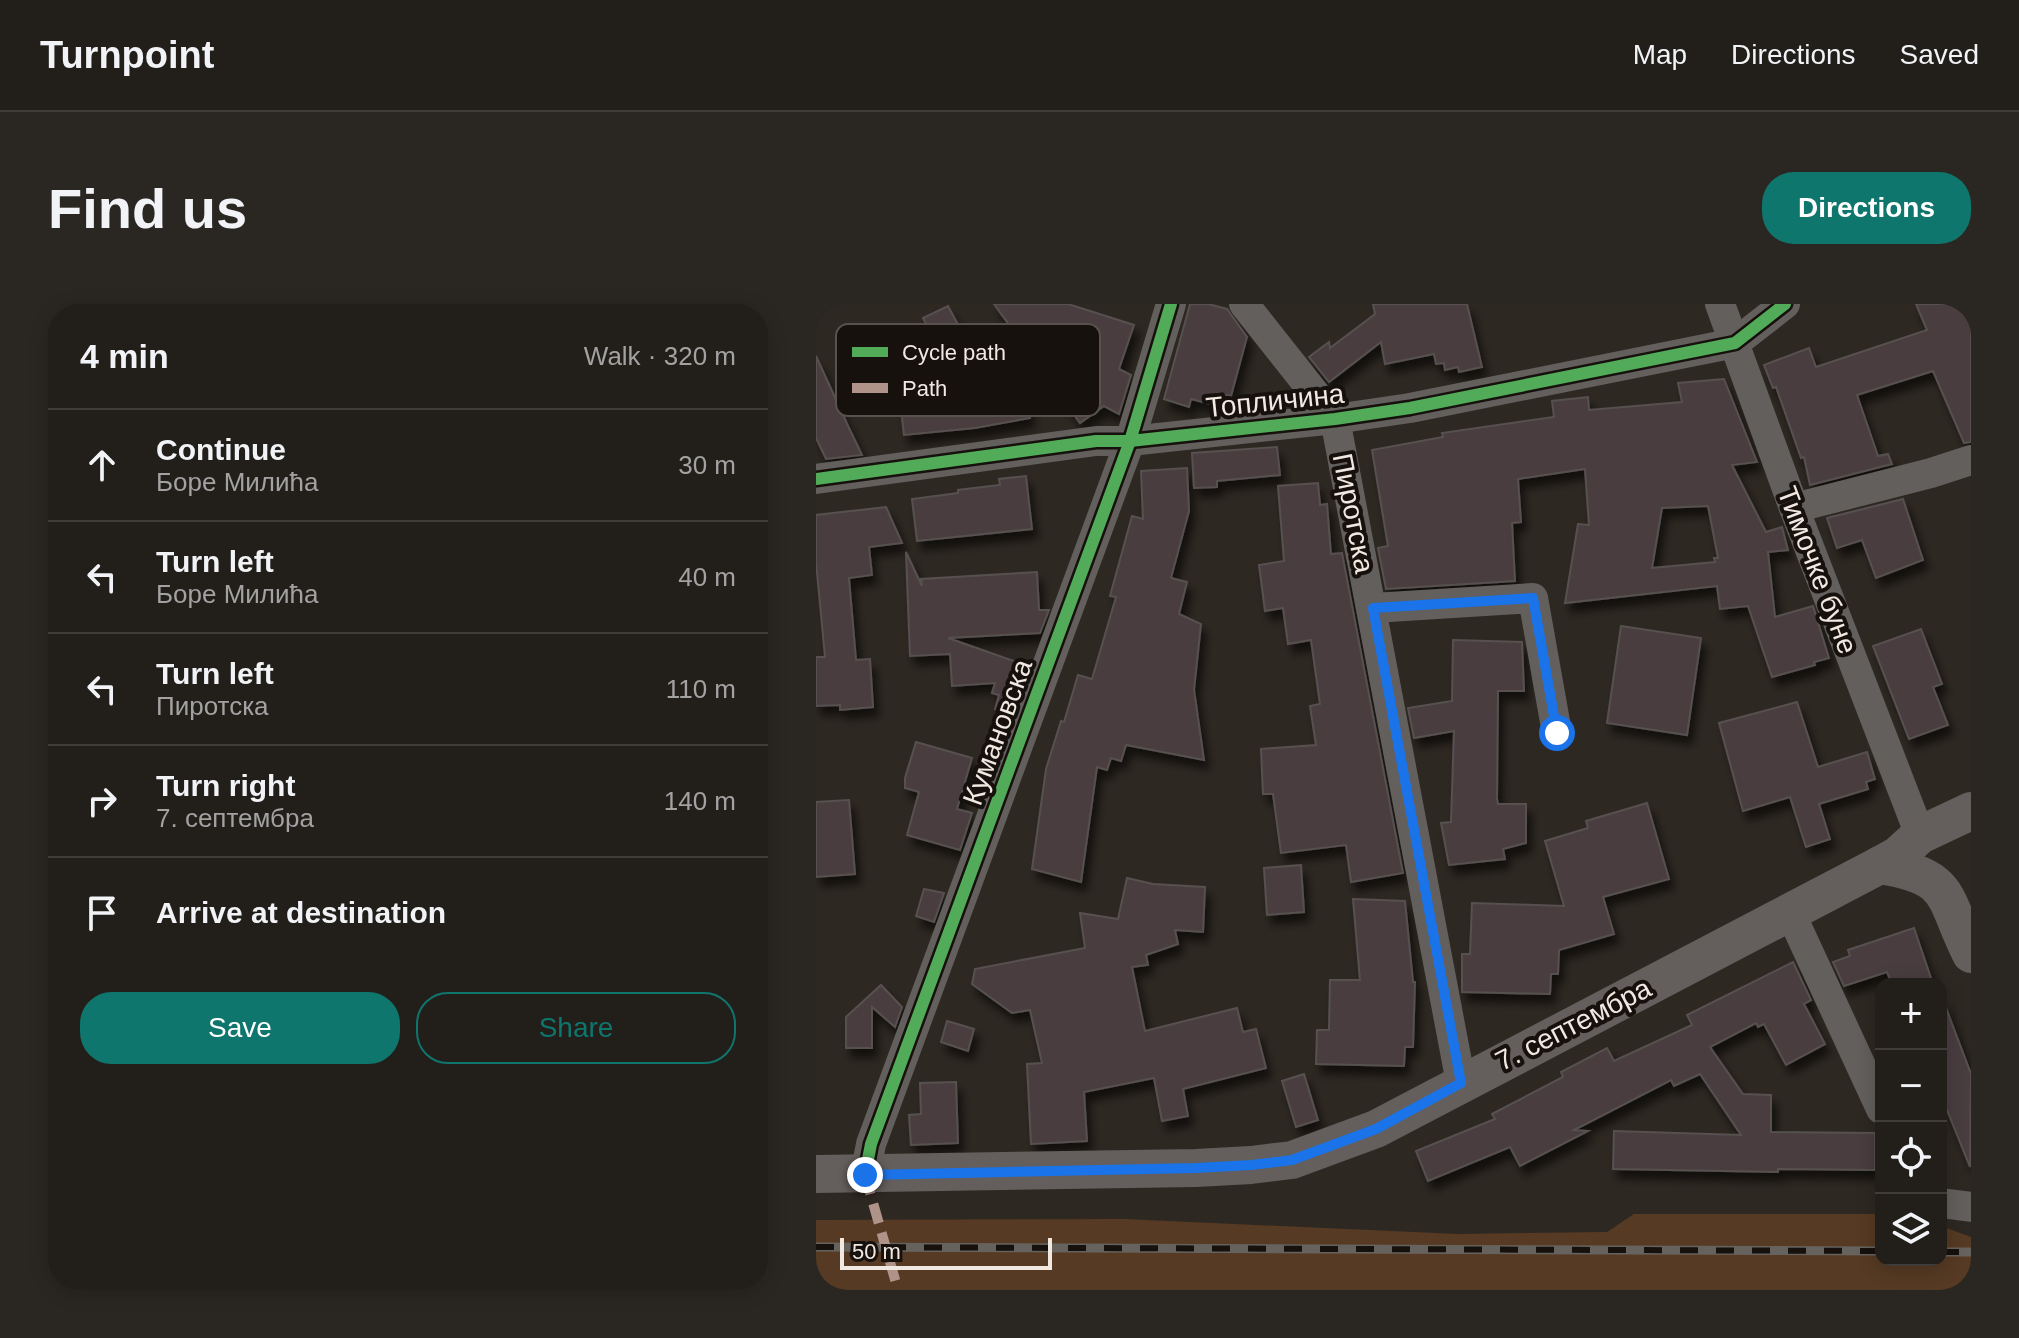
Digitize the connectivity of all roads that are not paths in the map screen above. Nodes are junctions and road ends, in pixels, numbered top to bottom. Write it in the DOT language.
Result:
graph roads {
  1 [pos="1171,304"];
  2 [pos="1244,304"];
  3 [pos="1720,304"];
  4 [pos="1785,304"];
  5 [pos="1735,343"];
  6 [pos="1335,419"];
  7 [pos="1130,441"];
  8 [pos="1971,460"];
  9 [pos="816,479"];
  10 [pos="1794,508"];
  11 [pos="1373,608"];
  12 [pos="1557,733"];
  13 [pos="1971,811"];
  14 [pos="1920,835"];
  15 [pos="1880,865"];
  16 [pos="1790,912"];
  17 [pos="1971,954"];
  18 [pos="1461,1083"];
  19 [pos="1875,1096"];
  20 [pos="816,1174"];
  21 [pos="865,1175"];
  22 [pos="1947,1204"];
  23 [pos="1971,1207"];
  1 -- 7 [label="street, Кумановска"];
  2 -- 6 [label="street, Пиротска"];
  3 -- 5 [label="street, Тимочке буне"];
  4 -- 5 [label="street"];
  5 -- 6 [label="street, Топличина"];
  5 -- 10 [label="street, Тимочке буне"];
  6 -- 7 [label="street, Топличина"];
  6 -- 11 [label="street, Пиротска"];
  7 -- 9 [label="street, Топличина"];
  7 -- 21 [label="street, Кумановска"];
  8 -- 10 [label="street"];
  10 -- 14 [label="street, Тимочке буне"];
  11 -- 12 [label="street"];
  11 -- 18 [label="street, Пиротска"];
  13 -- 14 [label="main road, 7. септембра"];
  14 -- 15 [label="main road, 7. септембра"];
  15 -- 16 [label="main road, 7. септембра"];
  15 -- 17 [label="main road"];
  16 -- 18 [label="main road, 7. септембра"];
  16 -- 19 [label="street"];
  18 -- 21 [label="main road, 7. септембра"];
  20 -- 21 [label="main road, 7. септембра"];
  22 -- 23 [label="street"];
}
